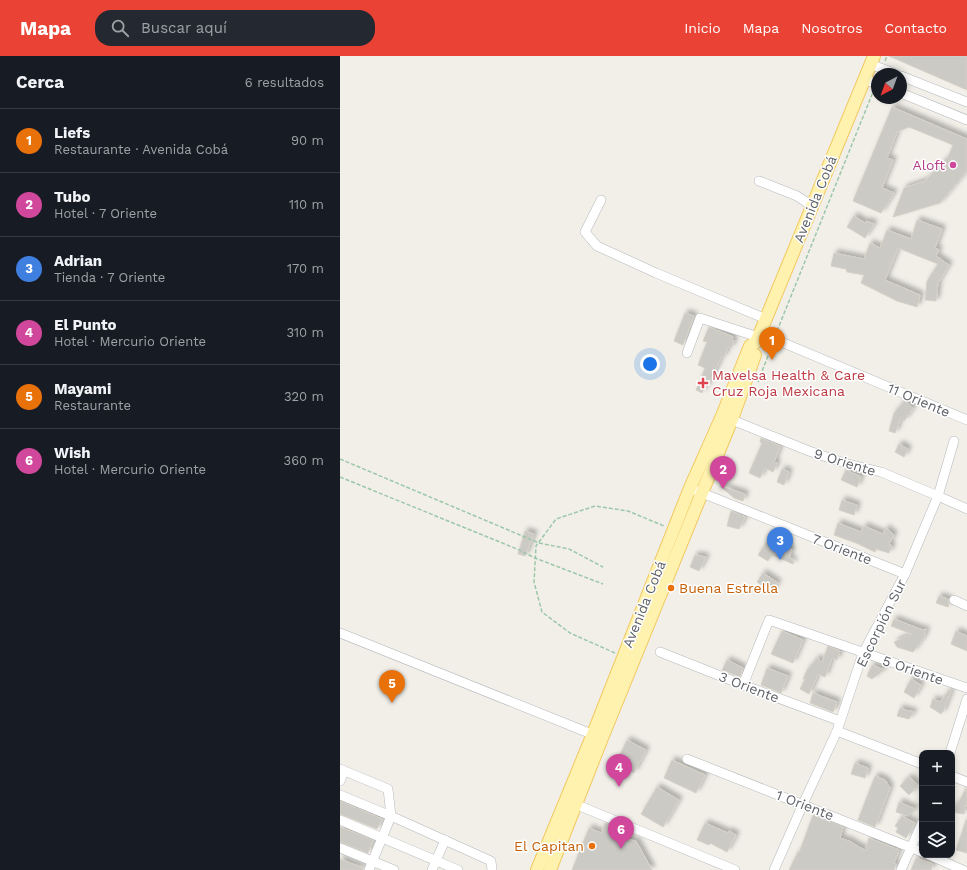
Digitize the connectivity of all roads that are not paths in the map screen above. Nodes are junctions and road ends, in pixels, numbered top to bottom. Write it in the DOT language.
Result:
graph roads {
  1 [pos="872,60"];
  2 [pos="886,68"];
  3 [pos="907,78"];
  4 [pos="864,79"];
  5 [pos="871,82"];
  6 [pos="907,95"];
  7 [pos="967,102"];
  8 [pos="967,120"];
  9 [pos="759,181"];
  10 [pos="601,200"];
  11 [pos="812,206"];
  12 [pos="766,319"];
  13 [pos="758,337"];
  14 [pos="687,353"];
  15 [pos="727,418"];
  16 [pos="967,420"];
  17 [pos="954,441"];
  18 [pos="695,491"];
  19 [pos="938,496"];
  20 [pos="967,509"];
  21 [pos="906,574"];
  22 [pos="954,600"];
  23 [pos="967,606"];
  24 [pos="340,633"];
  25 [pos="660,652"];
  26 [pos="863,653"];
  27 [pos="743,685"];
  28 [pos="967,688"];
  29 [pos="967,699"];
  30 [pos="840,721"];
  31 [pos="837,731"];
  32 [pos="597,736"];
  33 [pos="951,750"];
  34 [pos="687,759"];
  35 [pos="919,763"];
  36 [pos="342,770"];
  37 [pos="955,777"];
  38 [pos="340,781"];
  39 [pos="967,782"];
  40 [pos="340,795"];
  41 [pos="565,800"];
  42 [pos="577,804"];
  43 [pos="803,804"];
  44 [pos="391,816"];
  45 [pos="340,820"];
  46 [pos="919,830"];
  47 [pos="382,837"];
  48 [pos="445,840"];
  49 [pos="912,847"];
  50 [pos="340,848"];
  51 [pos="919,850"];
  52 [pos="936,858"];
  53 [pos="436,860"];
  54 [pos="371,866"];
  55 [pos="394,870"];
  56 [pos="432,870"];
  57 [pos="458,870"];
  58 [pos="492,870"];
  59 [pos="538,870"];
  60 [pos="550,870"];
  61 [pos="735,870"];
  62 [pos="774,870"];
  63 [pos="901,870"];
  64 [pos="963,870"];
  1 -- 2 [label="street"];
  1 -- 4 [label="main road, Avenida Cobá"];
  3 -- 7 [label="street"];
  4 -- 5 [label="street"];
  4 -- 11 [label="main road, Avenida Cobá"];
  6 -- 8 [label="street"];
  9 -- 11 [label="street"];
  10 -- 12 [label="street"];
  11 -- 12 [label="main road, Avenida Cobá"];
  12 -- 13 [label="main road, Avenida Cobá"];
  13 -- 14 [label="street, 11 Oriente"];
  13 -- 15 [label="main road, Avenida Cobá"];
  13 -- 16 [label="street, 11 Oriente"];
  15 -- 18 [label="main road, Avenida Cobá"];
  15 -- 19 [label="street, 9 Oriente"];
  17 -- 19 [label="street, Escorpión Sur"];
  18 -- 21 [label="street, 7 Oriente"];
  18 -- 32 [label="main road, Avenida Cobá"];
  18 -- 32 [label="main road, Avenida Cobá"];
  19 -- 20 [label="street, 9 Oriente"];
  19 -- 21 [label="street, Escorpión Sur"];
  21 -- 26 [label="street, Escorpión Sur"];
  22 -- 23 [label="street"];
  24 -- 32 [label="street"];
  25 -- 27 [label="street, 3 Oriente"];
  26 -- 27 [label="street, 5 Oriente"];
  26 -- 28 [label="street, 5 Oriente"];
  26 -- 30 [label="street, Escorpión Sur"];
  27 -- 30 [label="street, 3 Oriente"];
  29 -- 33 [label="street"];
  30 -- 31 [label="street, Escorpión Sur"];
  31 -- 35 [label="street"];
  31 -- 43 [label="street, Escorpión Sur"];
  32 -- 41 [label="main road, Avenida Cobá"];
  32 -- 42 [label="main road, Avenida Cobá"];
  34 -- 43 [label="street, 1 Oriente"];
  36 -- 38 [label="street"];
  36 -- 44 [label="street"];
  37 -- 39 [label="street"];
  40 -- 44 [label="street"];
  41 -- 42 [label="street"];
  41 -- 59 [label="main road, Avenida Cobá"];
  42 -- 60 [label="main road, Avenida Cobá"];
  42 -- 61 [label="street"];
  43 -- 49 [label="street, 1 Oriente"];
  43 -- 62 [label="street, Escorpión Sur"];
  44 -- 47 [label="street"];
  44 -- 48 [label="street"];
  45 -- 47 [label="street"];
  46 -- 49 [label="street"];
  47 -- 53 [label="street"];
  47 -- 54 [label="street"];
  48 -- 53 [label="street"];
  48 -- 58 [label="street"];
  49 -- 51 [label="street, 1 Oriente"];
  49 -- 63 [label="street"];
  50 -- 54 [label="street"];
  52 -- 64 [label="street"];
  53 -- 56 [label="street"];
  53 -- 57 [label="street"];
  54 -- 55 [label="street"];
}
